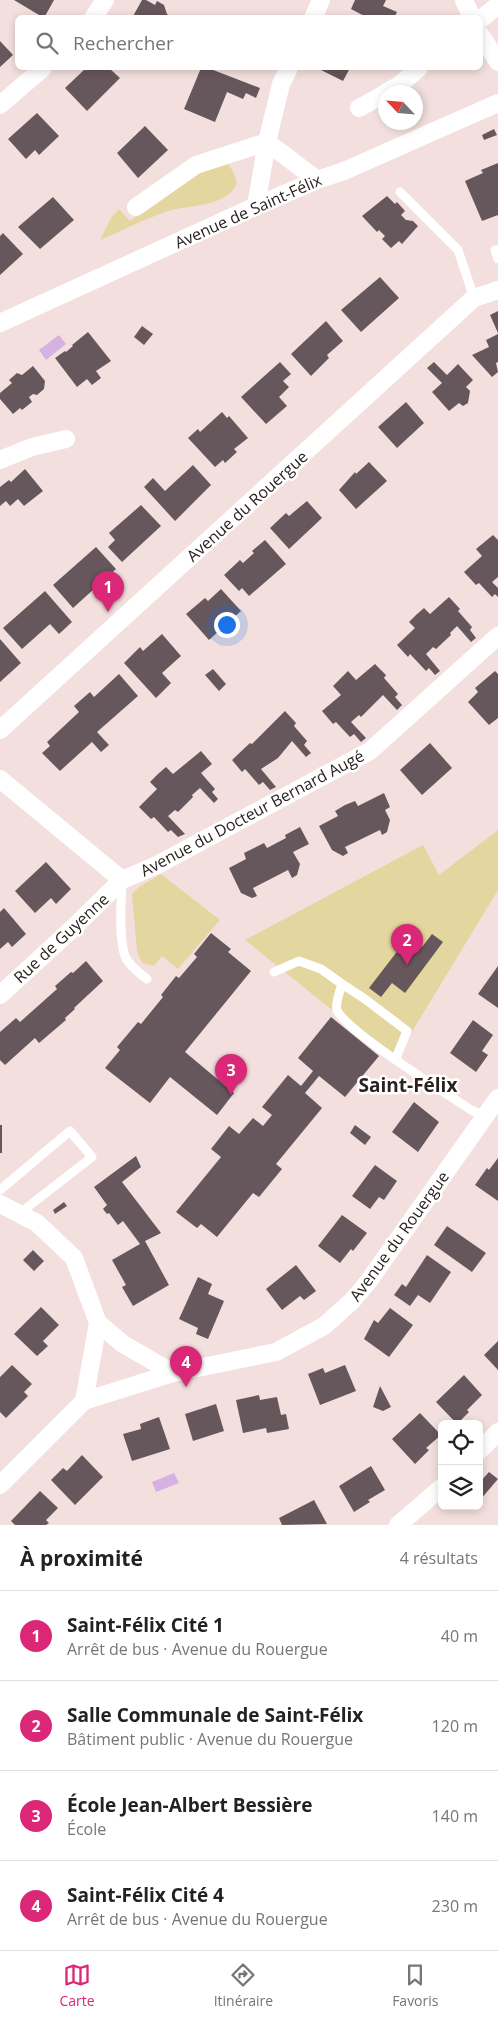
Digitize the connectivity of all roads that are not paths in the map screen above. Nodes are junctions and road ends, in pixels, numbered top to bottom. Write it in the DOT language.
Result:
graph roads {
  1 [pos="104,0"];
  2 [pos="322,0"];
  3 [pos="464,0"];
  4 [pos="498,5"];
  5 [pos="95,15"];
  6 [pos="314,15"];
  7 [pos="471,15"];
  8 [pos="483,18"];
  9 [pos="483,39"];
  10 [pos="498,62"];
  11 [pos="41,70"];
  12 [pos="288,70"];
  13 [pos="417,70"];
  14 [pos="399,85"];
  15 [pos="378,97"];
  16 [pos="498,103"];
  17 [pos="0,105"];
  18 [pos="359,108"];
  19 [pos="267,142"];
  20 [pos="317,180"];
  21 [pos="400,192"];
  22 [pos="256,206"];
  23 [pos="136,207"];
  24 [pos="498,250"];
  25 [pos="498,259"];
  26 [pos="498,290"];
  27 [pos="474,298"];
  28 [pos="0,323"];
  29 [pos="66,439"];
  30 [pos="0,460"];
  31 [pos="498,636"];
  32 [pos="0,730"];
  33 [pos="0,779"];
  34 [pos="122,880"];
  35 [pos="274,972"];
  36 [pos="147,979"];
  37 [pos="342,984"];
  38 [pos="0,995"];
  39 [pos="396,1058"];
  40 [pos="498,1098"];
  41 [pos="486,1116"];
  42 [pos="0,1190"];
  43 [pos="0,1204"];
  44 [pos="20,1213"];
  45 [pos="98,1323"];
  46 [pos="173,1373"];
  47 [pos="84,1400"];
  48 [pos="498,1432"];
  49 [pos="483,1447"];
  50 [pos="0,1485"];
  51 [pos="438,1490"];
  52 [pos="398,1525"];
  1 -- 5 [label="street"];
  2 -- 6 [label="street"];
  3 -- 7 [label="street"];
  4 -- 8 [label="street"];
  9 -- 10 [label="street"];
  11 -- 17 [label="street"];
  12 -- 19 [label="street"];
  13 -- 14 [label="street"];
  15 -- 18 [label="street"];
  16 -- 20 [label="street, Avenue de Saint-Félix"];
  19 -- 20 [label="street"];
  19 -- 22 [label="street"];
  19 -- 23 [label="street"];
  20 -- 22 [label="street, Avenue de Saint-Félix"];
  21 -- 27 [label="lane"];
  22 -- 28 [label="street, Avenue de Saint-Félix"];
  24 -- 25 [label="lane"];
  26 -- 27 [label="street, Avenue du Rouergue"];
  27 -- 32 [label="street, Avenue du Rouergue"];
  29 -- 30 [label="street"];
  31 -- 34 [label="street, Avenue du Docteur Bernard Augé"];
  33 -- 34 [label="street, Avenue du Docteur Bernard Augé"];
  34 -- 36 [label="lane"];
  34 -- 38 [label="street, Rue de Guyenne"];
  35 -- 37 [label="lane"];
  37 -- 39 [label="lane"];
  37 -- 39 [label="lane"];
  39 -- 41 [label="lane"];
  40 -- 41 [label="street, Avenue du Rouergue"];
  41 -- 46 [label="street, Avenue du Rouergue"];
  42 -- 44 [label="lane"];
  43 -- 44 [label="street"];
  44 -- 45 [label="street"];
  45 -- 46 [label="street"];
  45 -- 47 [label="street"];
  46 -- 47 [label="street, Avenue du Rouergue"];
  47 -- 50 [label="street"];
  48 -- 49 [label="street"];
  51 -- 52 [label="street"];
}
